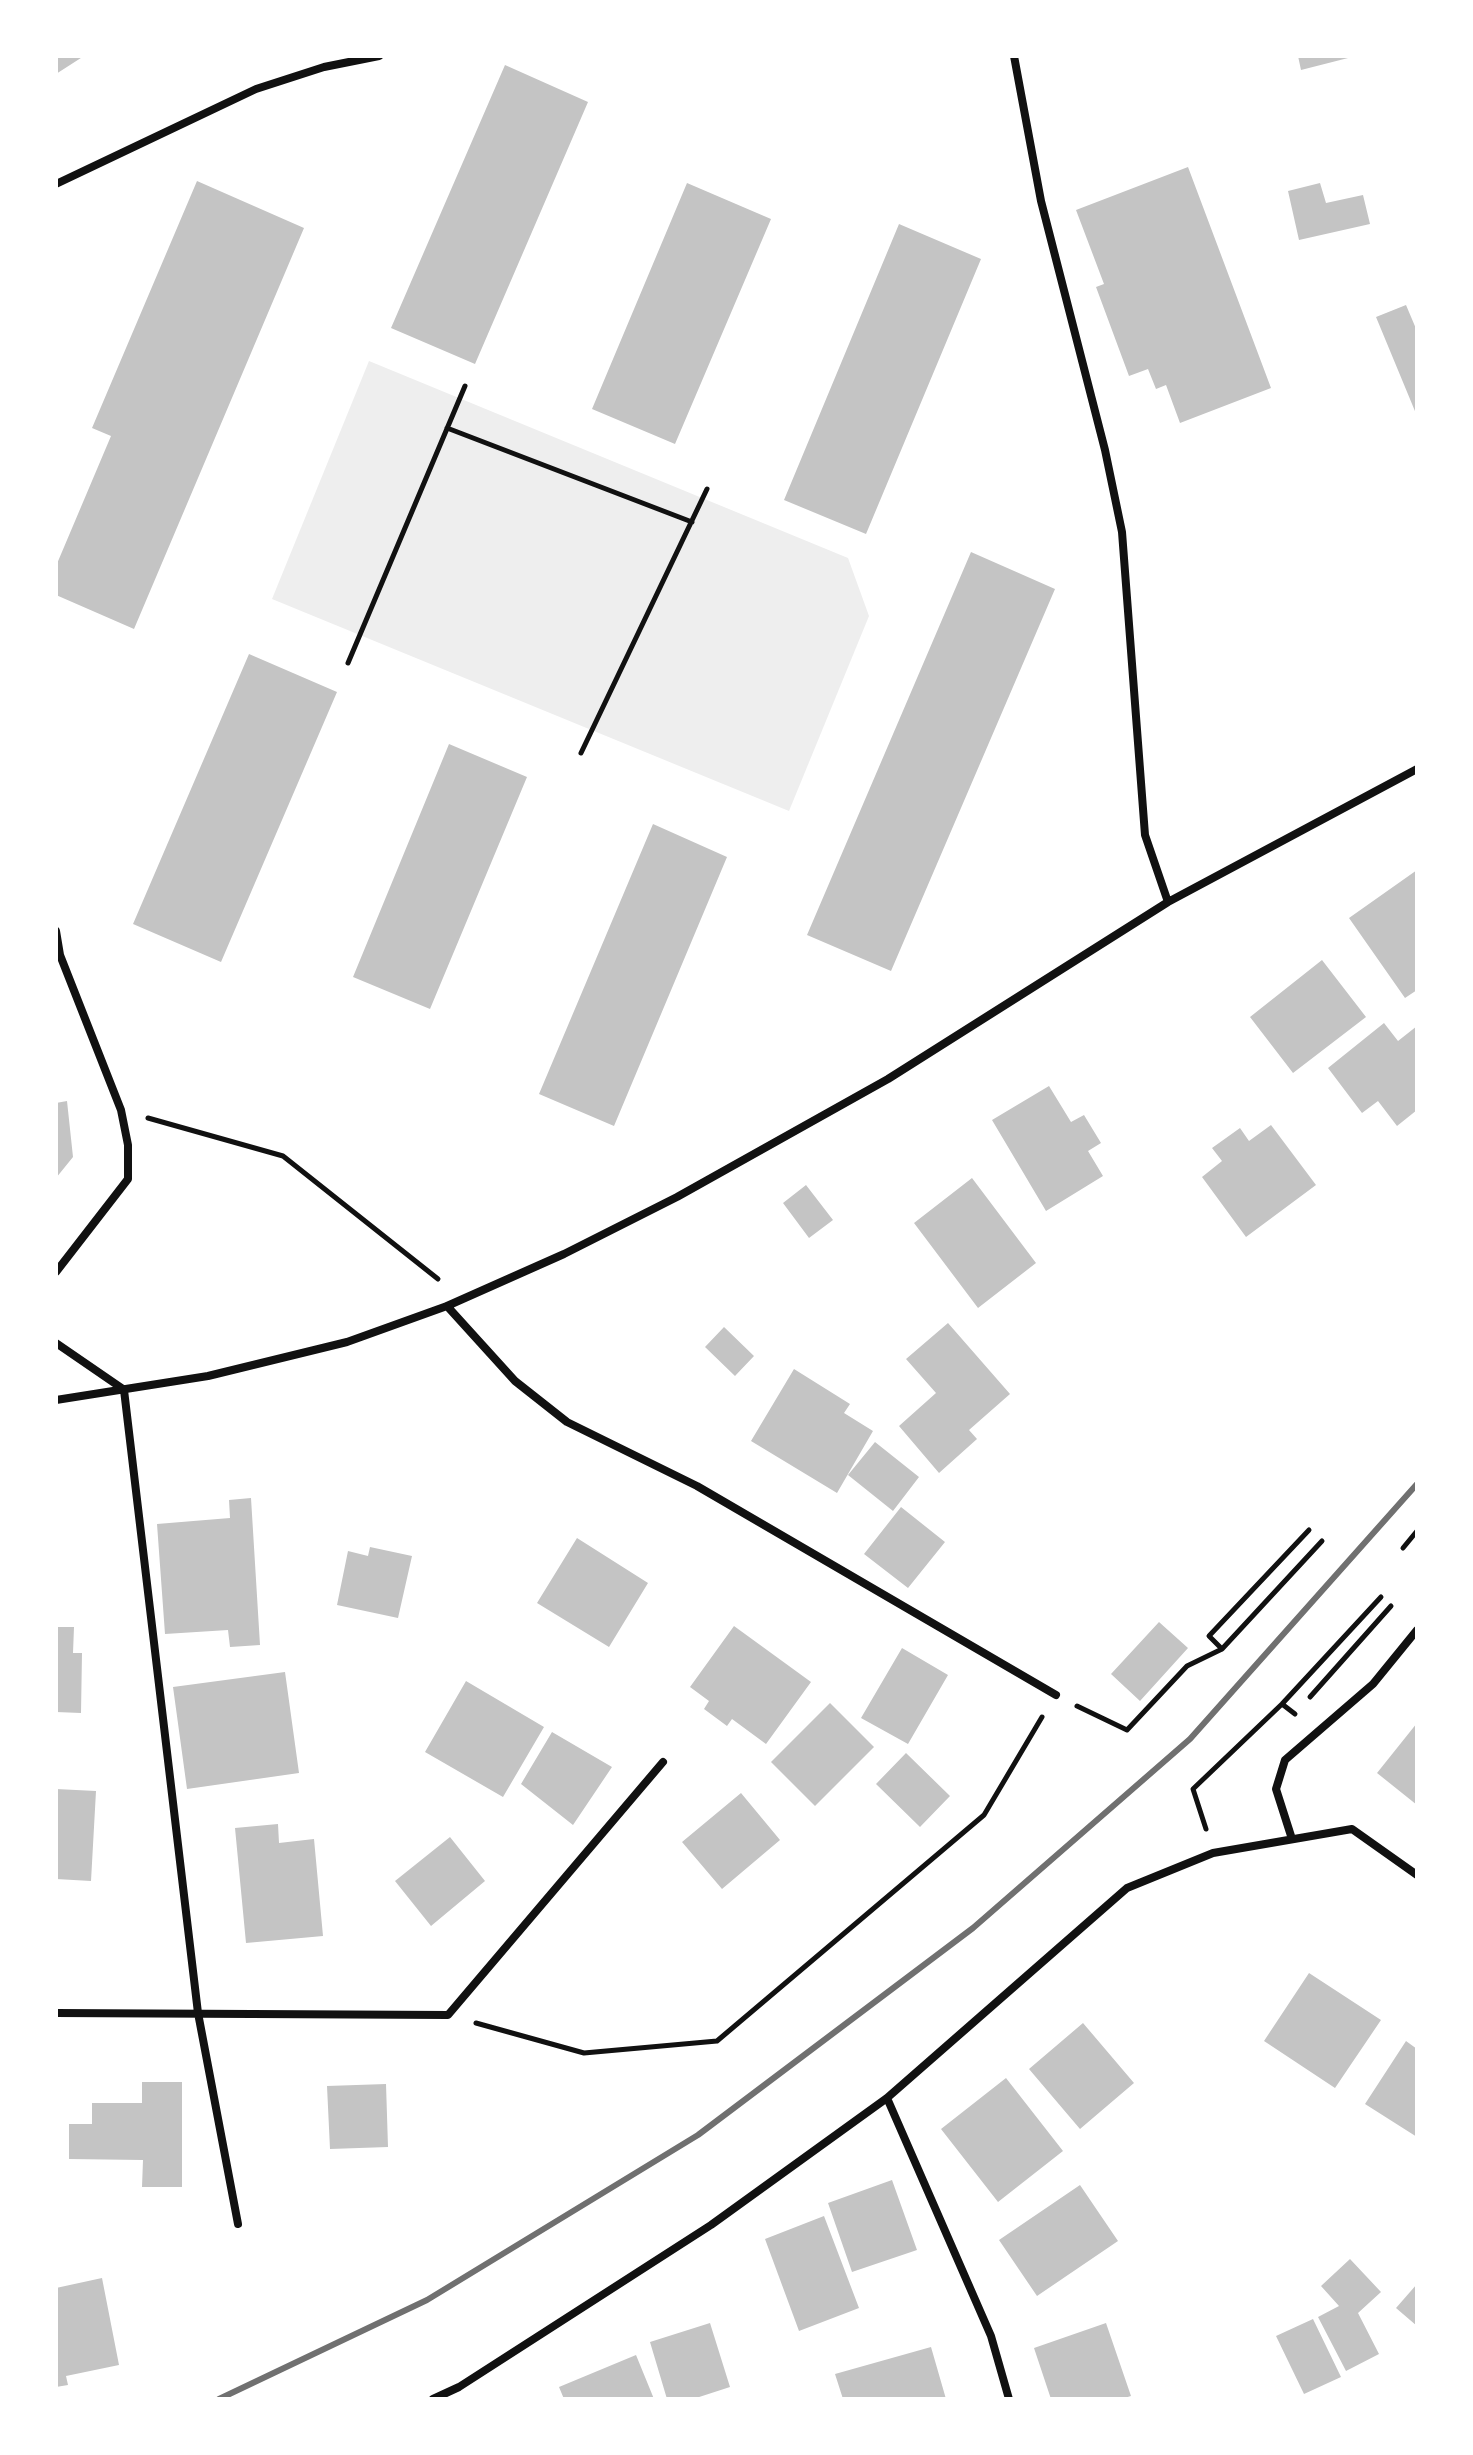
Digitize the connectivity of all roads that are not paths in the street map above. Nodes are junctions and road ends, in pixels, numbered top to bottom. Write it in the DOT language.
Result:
graph roads {
  1 [pos="1014,56"];
  2 [pos="372,57"];
  3 [pos="56,184"];
  4 [pos="1417,769"];
  5 [pos="1168,902"];
  6 [pos="56,931"];
  7 [pos="56,1272"];
  8 [pos="447,1306"];
  9 [pos="56,1343"];
  10 [pos="124,1390"];
  11 [pos="56,1400"];
  12 [pos="1417,1630"];
  13 [pos="1056,1695"];
  14 [pos="663,1762"];
  15 [pos="1292,1839"];
  16 [pos="1417,1875"];
  17 [pos="56,2013"];
  18 [pos="198,2013"];
  19 [pos="887,2098"];
  20 [pos="238,2224"];
  21 [pos="433,2399"];
  22 [pos="1009,2399"];
  1 -- 5 [label="street"];
  2 -- 3 [label="street"];
  4 -- 5 [label="street"];
  5 -- 8 [label="street"];
  6 -- 7 [label="street"];
  8 -- 10 [label="street"];
  8 -- 13 [label="street"];
  9 -- 10 [label="street"];
  10 -- 11 [label="street"];
  10 -- 18 [label="street"];
  12 -- 15 [label="street"];
  14 -- 18 [label="street"];
  15 -- 16 [label="street"];
  15 -- 19 [label="street"];
  17 -- 18 [label="street"];
  18 -- 20 [label="street"];
  19 -- 21 [label="street"];
  19 -- 22 [label="street"];
}
